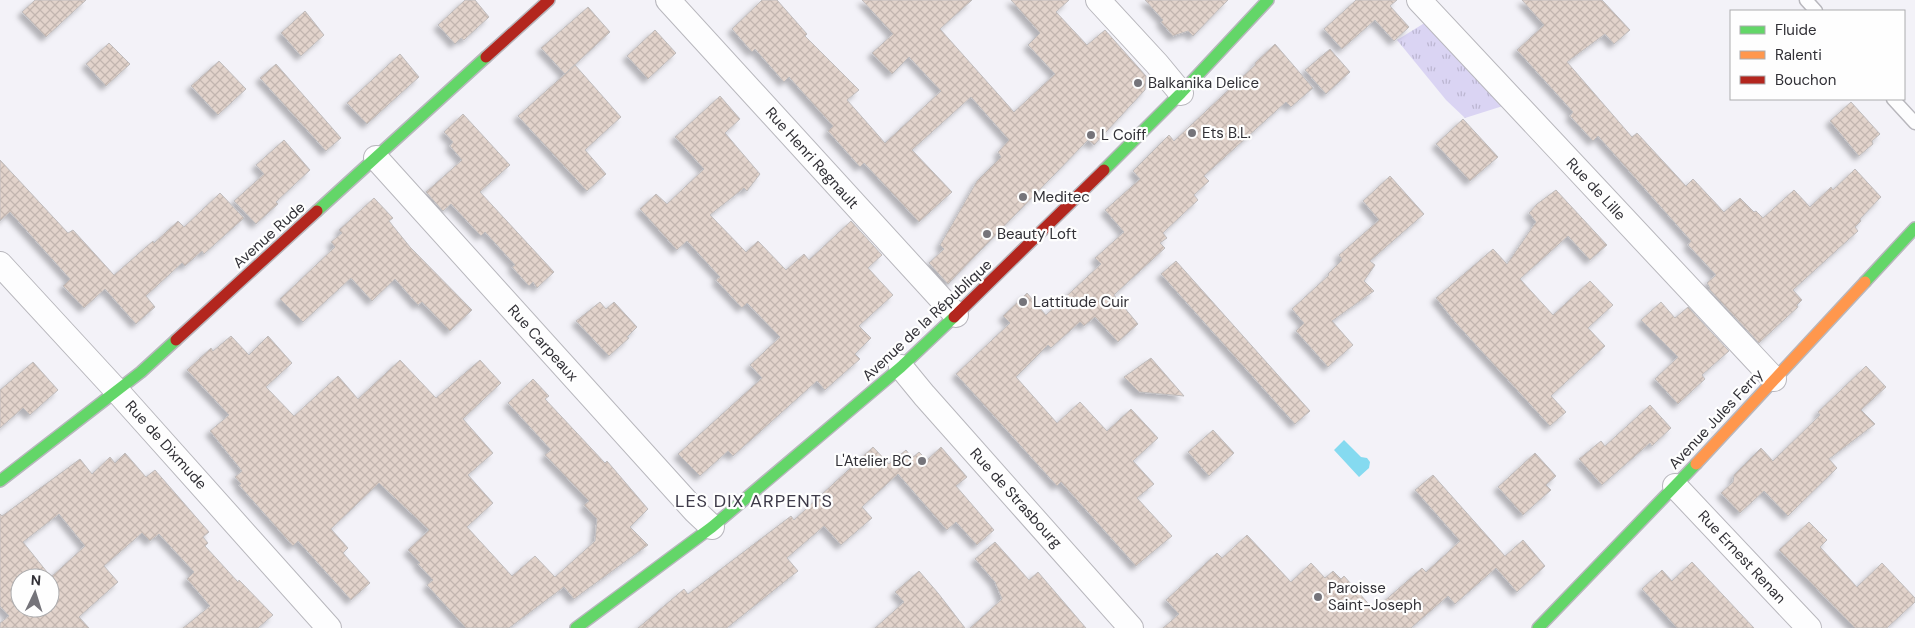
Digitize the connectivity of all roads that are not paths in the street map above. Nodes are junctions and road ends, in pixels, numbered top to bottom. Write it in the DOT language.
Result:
graph roads {
  1 [pos="549,0"];
  2 [pos="668,0"];
  3 [pos="1098,0"];
  4 [pos="1268,0"];
  5 [pos="1419,0"];
  6 [pos="1806,0"];
  7 [pos="1815,10"];
  8 [pos="1181,93"];
  9 [pos="1894,100"];
  10 [pos="1915,123"];
  11 [pos="376,158"];
  12 [pos="1915,228"];
  13 [pos="0,264"];
  14 [pos="956,315"];
  15 [pos="901,367"];
  16 [pos="1774,379"];
  17 [pos="117,391"];
  18 [pos="0,482"];
  19 [pos="1675,486"];
  20 [pos="712,527"];
  21 [pos="330,628"];
  22 [pos="576,628"];
  23 [pos="1131,628"];
  24 [pos="1538,628"];
  25 [pos="1809,628"];
  1 -- 11 [label="street, Avenue Rude"];
  2 -- 14 [label="street, Rue Henri Regnault"];
  3 -- 8 [label="street"];
  4 -- 8 [label="street, Avenue de la République"];
  5 -- 16 [label="street, Rue de Lille"];
  6 -- 7 [label="lane"];
  8 -- 14 [label="street, Avenue de la République"];
  9 -- 10 [label="lane"];
  11 -- 17 [label="street, Avenue Rude"];
  11 -- 20 [label="street, Rue Carpeaux"];
  12 -- 16 [label="street, Avenue Jules Ferry"];
  13 -- 17 [label="street, Rue de Dixmude"];
  14 -- 15 [label="street, Avenue de la République"];
  15 -- 20 [label="street, Avenue de la République"];
  15 -- 23 [label="street, Rue de Strasbourg"];
  16 -- 19 [label="street, Avenue Jules Ferry"];
  17 -- 18 [label="street, Avenue Rude"];
  17 -- 21 [label="street, Rue de Dixmude"];
  19 -- 24 [label="street, Avenue Jules Ferry"];
  19 -- 25 [label="street, Rue Ernest Renan"];
  20 -- 22 [label="street, Avenue de la République"];
}
